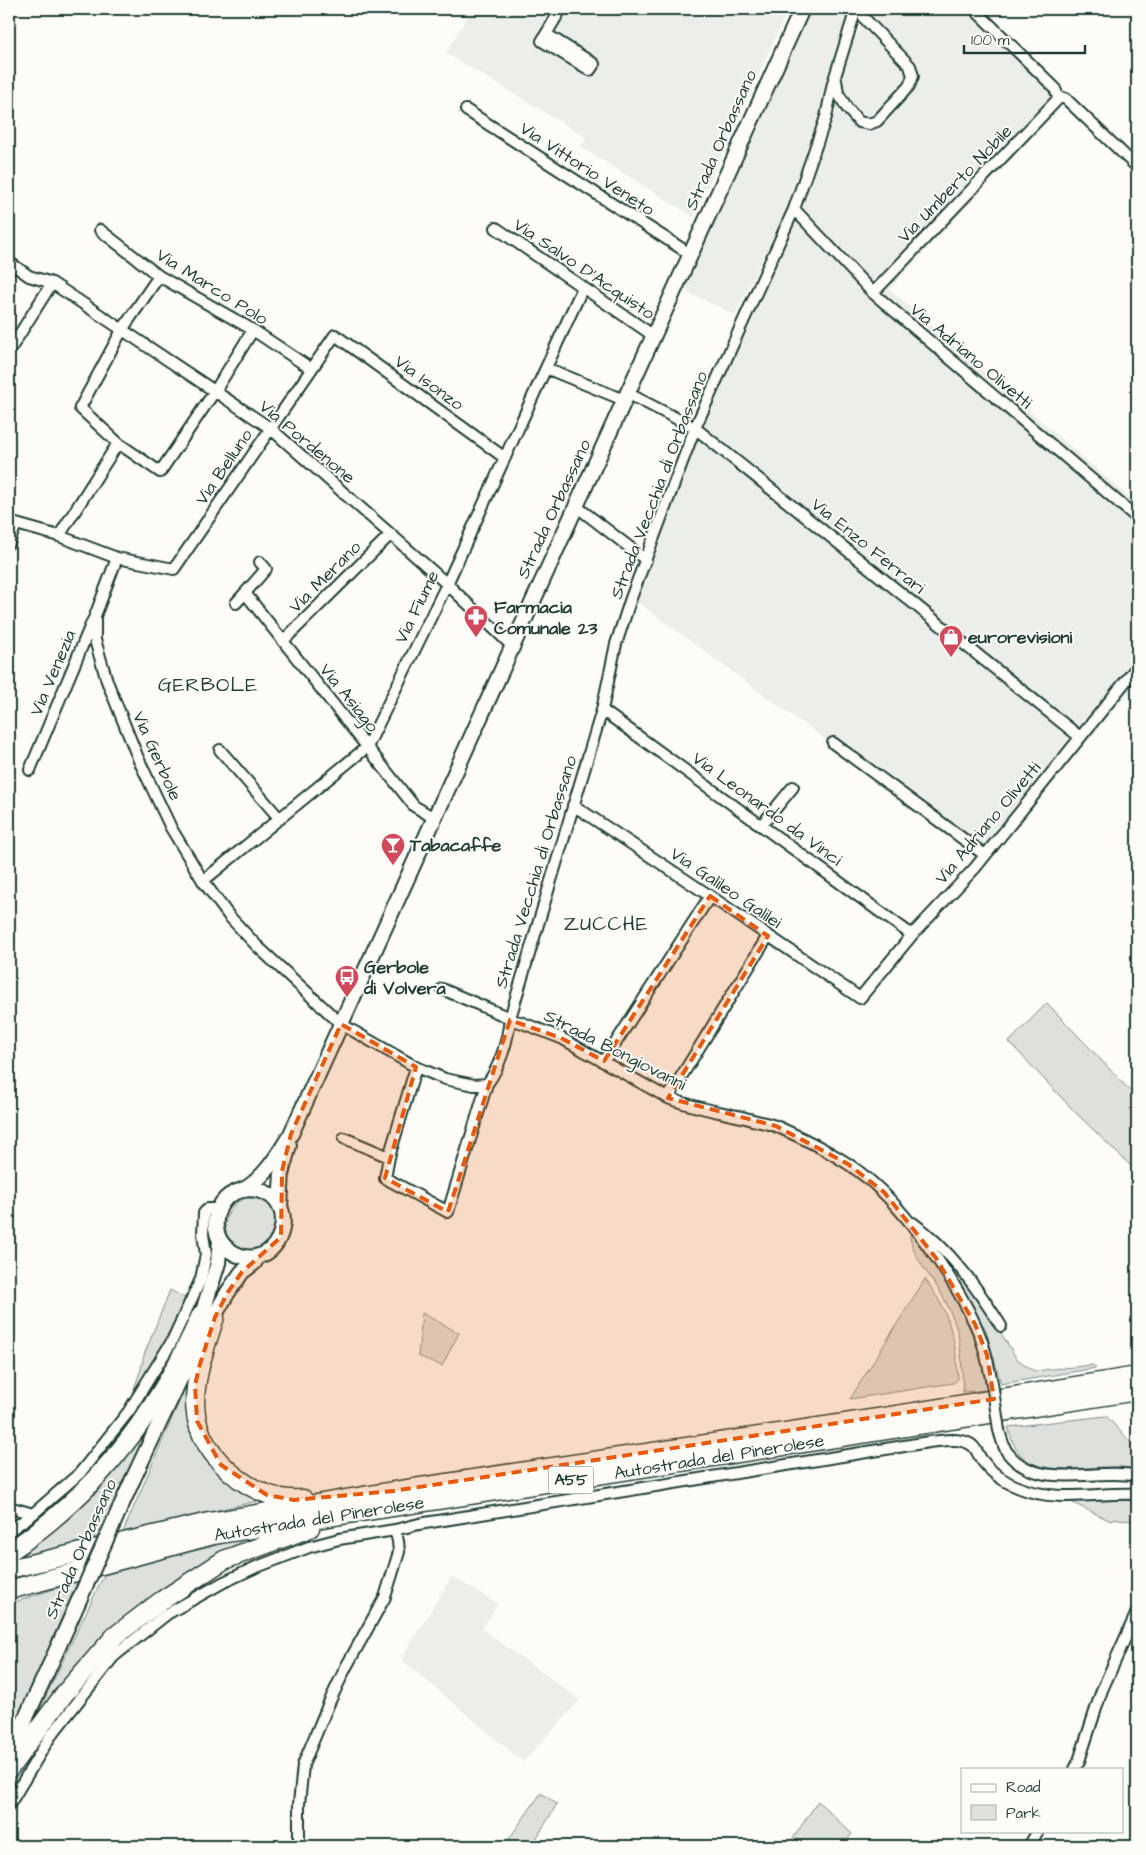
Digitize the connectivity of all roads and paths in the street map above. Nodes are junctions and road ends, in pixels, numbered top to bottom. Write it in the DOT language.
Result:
graph roads {
  1 [pos="561,9"];
  2 [pos="802,9"];
  3 [pos="856,9"];
  4 [pos="861,9"];
  5 [pos="974,9"];
  6 [pos="875,30"];
  7 [pos="850,33"];
  8 [pos="546,34"];
  9 [pos="836,79"];
  10 [pos="1058,96"];
  11 [pos="847,108"];
  12 [pos="466,110"];
  13 [pos="826,117"];
  14 [pos="1137,168"];
  15 [pos="794,209"];
  16 [pos="496,228"];
  17 [pos="100,230"];
  18 [pos="690,254"];
  19 [pos="9,262"];
  20 [pos="159,276"];
  21 [pos="52,283"];
  22 [pos="582,287"];
  23 [pos="873,293"];
  24 [pos="122,330"];
  25 [pos="253,330"];
  26 [pos="335,335"];
  27 [pos="654,336"];
  28 [pos="9,351"];
  29 [pos="310,368"];
  30 [pos="546,368"];
  31 [pos="215,391"];
  32 [pos="626,397"];
  33 [pos="270,428"];
  34 [pos="695,428"];
  35 [pos="118,443"];
  36 [pos="505,458"];
  37 [pos="576,506"];
  38 [pos="1137,518"];
  39 [pos="12,523"];
  40 [pos="390,535"];
  41 [pos="59,536"];
  42 [pos="9,543"];
  43 [pos="117,558"];
  44 [pos="646,560"];
  45 [pos="260,562"];
  46 [pos="447,584"];
  47 [pos="245,593"];
  48 [pos="236,603"];
  49 [pos="95,616"];
  50 [pos="283,641"];
  51 [pos="512,646"];
  52 [pos="1137,667"];
  53 [pos="602,710"];
  54 [pos="1080,737"];
  55 [pos="833,743"];
  56 [pos="368,747"];
  57 [pos="220,750"];
  58 [pos="30,770"];
  59 [pos="793,787"];
  60 [pos="573,805"];
  61 [pos="280,818"];
  62 [pos="434,818"];
  63 [pos="761,826"];
  64 [pos="985,855"];
  65 [pos="203,880"];
  66 [pos="710,896"];
  67 [pos="912,935"];
  68 [pos="768,936"];
  69 [pos="442,989"];
  70 [pos="860,998"];
  71 [pos="510,1019"];
  72 [pos="341,1024"];
  73 [pos="604,1061"];
  74 [pos="416,1066"];
  75 [pos="487,1084"];
  76 [pos="668,1098"];
  77 [pos="291,1134"];
  78 [pos="344,1138"];
  79 [pos="389,1157"];
  80 [pos="244,1190"];
  81 [pos="219,1208"];
  82 [pos="280,1208"];
  83 [pos="903,1215"];
  84 [pos="220,1240"];
  85 [pos="258,1256"];
  86 [pos="208,1316"];
  87 [pos="1001,1326"];
  88 [pos="1137,1376"];
  89 [pos="1137,1391"];
  90 [pos="1137,1476"];
  91 [pos="393,1491"];
  92 [pos="1137,1494"];
  93 [pos="406,1506"];
  94 [pos="9,1507"];
  95 [pos="33,1514"];
  96 [pos="395,1530"];
  97 [pos="9,1532"];
  98 [pos="9,1552"];
  99 [pos="9,1569"];
  100 [pos="9,1590"];
  101 [pos="1137,1612"];
  102 [pos="9,1755"];
  103 [pos="1076,1768"];
  104 [pos="9,1769"];
  105 [pos="9,1805"];
  106 [pos="1037,1832"];
  107 [pos="299,1846"];
  108 [pos="1030,1846"];
  1 -- 8 [label="street"];
  2 -- 18 [label="main road, Strada Orbassano"];
  3 -- 7 [label="street, Strada Vecchia di Orbassano"];
  4 -- 6 [label="street"];
  5 -- 10 [label="street"];
  6 -- 7 [label="street"];
  6 -- 11 [label="street"];
  7 -- 9 [label="street, Strada Vecchia di Orbassano"];
  8 -- 8 [label="street"];
  9 -- 11 [label="street"];
  9 -- 13 [label="street, Strada Vecchia di Orbassano"];
  10 -- 14 [label="street"];
  10 -- 23 [label="street, Via Umberto Nobile"];
  11 -- 13 [label="street"];
  12 -- 18 [label="street, Via Vittorio Veneto"];
  13 -- 15 [label="street, Strada Vecchia di Orbassano"];
  15 -- 23 [label="street, Via Adriano Olivetti"];
  15 -- 34 [label="street, Strada Vecchia di Orbassano"];
  16 -- 22 [label="street, Via Salvo D'Acquisto"];
  17 -- 20 [label="street, Via Marco Polo"];
  18 -- 27 [label="main road, Strada Orbassano"];
  19 -- 21 [label="street, Via Pordenone"];
  20 -- 24 [label="street"];
  20 -- 25 [label="street, Via Marco Polo"];
  21 -- 24 [label="street, Via Pordenone"];
  21 -- 28 [label="street"];
  22 -- 27 [label="street, Via Salvo D'Acquisto"];
  22 -- 30 [label="street, Via Fiume"];
  23 -- 38 [label="street, Via Adriano Olivetti"];
  24 -- 31 [label="street, Via Pordenone"];
  24 -- 35 [label="street"];
  25 -- 29 [label="street, Via Marco Polo"];
  25 -- 31 [label="street"];
  26 -- 29 [label="street, Via Belluno"];
  26 -- 36 [label="street, Via Isonzo"];
  27 -- 32 [label="main road, Strada Orbassano"];
  29 -- 33 [label="street, Via Belluno"];
  30 -- 32 [label="street, Via Enzo Ferrari"];
  30 -- 36 [label="street, Via Fiume"];
  31 -- 33 [label="street, Via Pordenone"];
  31 -- 35 [label="street"];
  32 -- 34 [label="street, Via Enzo Ferrari"];
  32 -- 37 [label="main road, Strada Orbassano"];
  33 -- 40 [label="street, Via Pordenone"];
  33 -- 43 [label="street, Via Belluno"];
  34 -- 44 [label="street, Strada Vecchia di Orbassano"];
  34 -- 54 [label="street, Via Enzo Ferrari"];
  35 -- 41 [label="street"];
  36 -- 46 [label="street, Via Fiume"];
  37 -- 44 [label="street"];
  37 -- 51 [label="main road, Strada Orbassano"];
  39 -- 41 [label="street"];
  39 -- 42 [label="street"];
  40 -- 46 [label="street, Via Pordenone"];
  40 -- 50 [label="street, Via Merano"];
  41 -- 43 [label="street"];
  43 -- 49 [label="street, Via Gerbole"];
  44 -- 53 [label="street, Strada Vecchia di Orbassano"];
  45 -- 47 [label="street"];
  46 -- 51 [label="street, Via Pordenone"];
  46 -- 56 [label="street, Via Fiume"];
  47 -- 48 [label="street"];
  47 -- 50 [label="street, Via Asiago"];
  49 -- 58 [label="street, Via Venezia"];
  49 -- 65 [label="street, Via Gerbole"];
  50 -- 56 [label="street, Via Asiago"];
  51 -- 62 [label="main road, Strada Orbassano"];
  52 -- 54 [label="street, Via Adriano Olivetti"];
  53 -- 60 [label="street, Strada Vecchia di Orbassano"];
  53 -- 63 [label="street, Via Leonardo da Vinci"];
  54 -- 64 [label="street, Via Adriano Olivetti"];
  55 -- 64 [label="street"];
  56 -- 61 [label="street, Via Fiume"];
  56 -- 62 [label="street, Via Asiago"];
  57 -- 61 [label="street"];
  59 -- 63 [label="street"];
  60 -- 66 [label="street, Via Galileo Galilei"];
  60 -- 71 [label="street, Strada Vecchia di Orbassano"];
  61 -- 65 [label="street, Via Fiume"];
  62 -- 72 [label="main road, Strada Orbassano"];
  63 -- 67 [label="street, Via Leonardo da Vinci"];
  64 -- 67 [label="street, Via Adriano Olivetti"];
  65 -- 72 [label="street, Via Gerbole"];
  66 -- 68 [label="street, Via Galileo Galilei"];
  66 -- 73 [label="street"];
  67 -- 70 [label="street, Via Adriano Olivetti"];
  68 -- 70 [label="street, Via Galileo Galilei"];
  68 -- 76 [label="street"];
  69 -- 71 [label="street, Strada Bongiovanni"];
  71 -- 73 [label="street, Strada Bongiovanni"];
  71 -- 75 [label="street, Strada Vecchia di Orbassano"];
  72 -- 74 [label="street, Via Gerbole"];
  72 -- 77 [label="main road, Strada Orbassano"];
  73 -- 76 [label="street, Strada Bongiovanni"];
  74 -- 75 [label="street, Via Gerbole"];
  74 -- 79 [label="street"];
  75 -- 79 [label="street, Strada Vecchia di Orbassano"];
  76 -- 83 [label="street, Strada Bongiovanni"];
  77 -- 80 [label="main road, Strada Orbassano"];
  77 -- 82 [label="main road, Strada Orbassano"];
  78 -- 79 [label="street"];
  80 -- 81 [label="main road, Strada Orbassano"];
  80 -- 82 [label="main road"];
  81 -- 84 [label="main road, Strada Orbassano"];
  81 -- 95 [label="street"];
  82 -- 85 [label="main road, Strada Orbassano"];
  83 -- 87 [label="street"];
  83 -- 90 [label="street, Strada Bongiovanni, bridge"];
  84 -- 85 [label="main road"];
  84 -- 86 [label="main road, Strada Orbassano"];
  85 -- 86 [label="main road, Strada Orbassano"];
  86 -- 91 [label="highway"];
  86 -- 98 [label="highway"];
  86 -- 102 [label="main road, Strada Orbassano, bridge"];
  88 -- 91 [label="highway, Autostrada del Pinerolese / A55"];
  89 -- 93 [label="highway, Autostrada del Pinerolese / A55"];
  91 -- 99 [label="highway, Autostrada del Pinerolese / A55"];
  92 -- 96 [label="street"];
  93 -- 100 [label="highway, Autostrada del Pinerolese / A55"];
  93 -- 104 [label="highway"];
  94 -- 95 [label="street"];
  95 -- 97 [label="street"];
  96 -- 105 [label="street"];
  96 -- 107 [label="street"];
  101 -- 103 [label="street"];
  106 -- 108 [label="street"];
}
